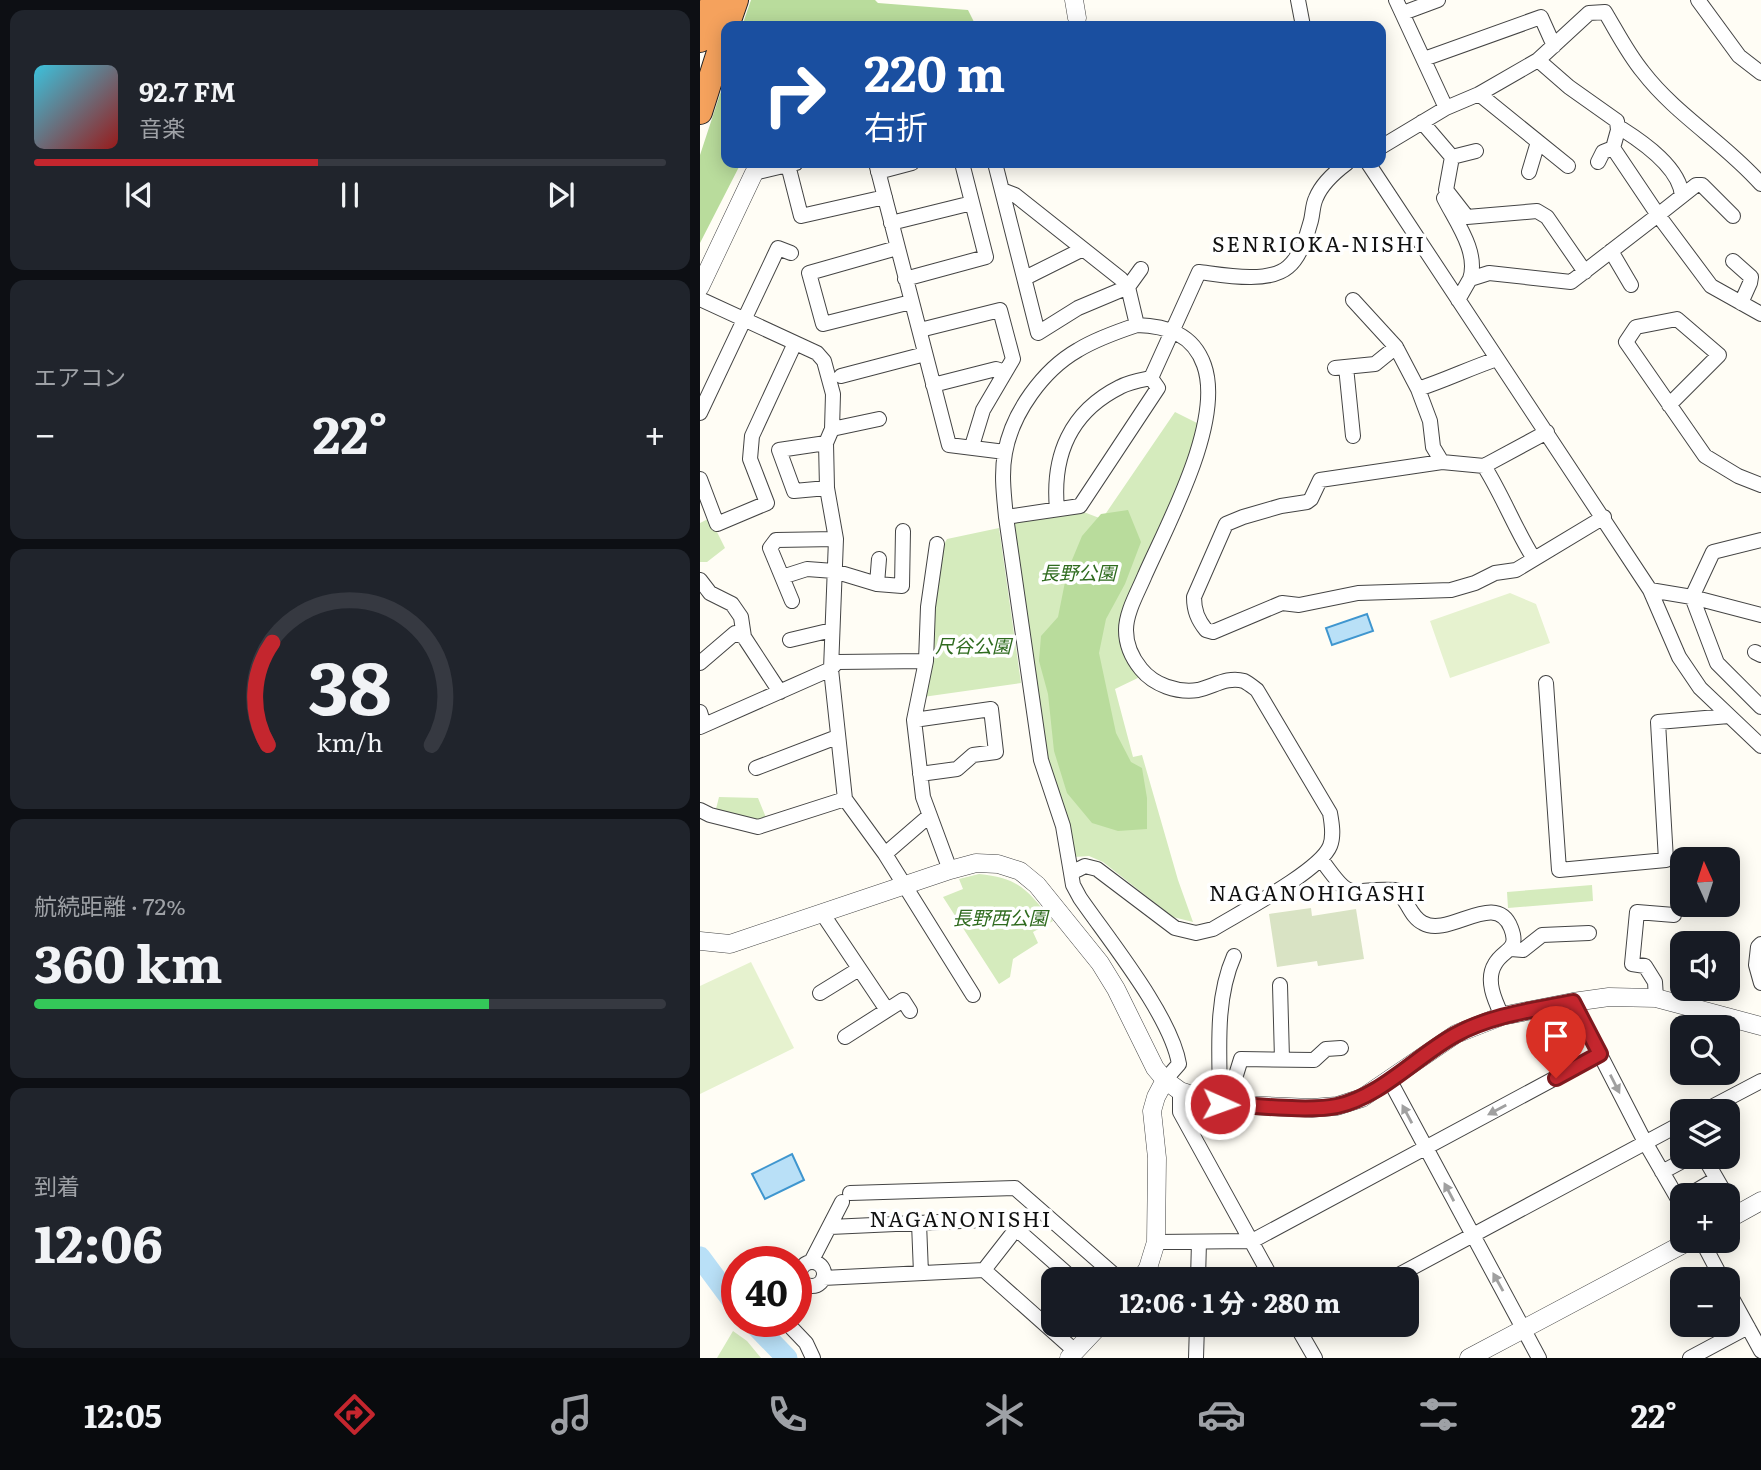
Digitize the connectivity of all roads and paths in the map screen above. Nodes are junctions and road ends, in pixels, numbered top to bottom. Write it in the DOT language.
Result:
graph roads {
  1 [pos="713,0"];
  2 [pos="736,0"];
  3 [pos="1298,0"];
  4 [pos="1438,0"];
  5 [pos="1698,0"];
  6 [pos="1586,6"];
  7 [pos="1603,6"];
  8 [pos="1400,7"];
  9 [pos="729,21"];
  10 [pos="1302,21"];
  11 [pos="700,40"];
  12 [pos="1554,46"];
  13 [pos="721,47"];
  14 [pos="1424,59"];
  15 [pos="1538,60"];
  16 [pos="1761,74"];
  17 [pos="1479,94"];
  18 [pos="1446,108"];
  19 [pos="700,112"];
  20 [pos="1422,122"];
  21 [pos="1618,130"];
  22 [pos="1538,142"];
  23 [pos="1386,144"];
  24 [pos="1614,148"];
  25 [pos="1476,150"];
  26 [pos="1452,157"];
  27 [pos="1598,162"];
  28 [pos="1563,166"];
  29 [pos="775,168"];
  30 [pos="793,168"];
  31 [pos="877,168"];
  32 [pos="963,168"];
  33 [pos="996,168"];
  34 [pos="1340,168"];
  35 [pos="1371,168"];
  36 [pos="1529,172"];
  37 [pos="754,173"];
  38 [pos="1761,184"];
  39 [pos="1002,190"];
  40 [pos="1446,190"];
  41 [pos="1682,196"];
  42 [pos="885,197"];
  43 [pos="972,203"];
  44 [pos="1724,214"];
  45 [pos="1658,215"];
  46 [pos="891,223"];
  47 [pos="897,248"];
  48 [pos="1083,249"];
  49 [pos="1611,251"];
  50 [pos="791,253"];
  51 [pos="1733,261"];
  52 [pos="1140,269"];
  53 [pos="1585,272"];
  54 [pos="1025,278"];
  55 [pos="905,279"];
  56 [pos="1470,279"];
  57 [pos="1631,285"];
  58 [pos="700,287"];
  59 [pos="1128,287"];
  60 [pos="700,299"];
  61 [pos="1353,300"];
  62 [pos="1458,300"];
  63 [pos="911,302"];
  64 [pos="1741,303"];
  65 [pos="1761,314"];
  66 [pos="744,319"];
  67 [pos="1137,325"];
  68 [pos="920,330"];
  69 [pos="1173,330"];
  70 [pos="795,343"];
  71 [pos="1396,347"];
  72 [pos="925,354"];
  73 [pos="1497,359"];
  74 [pos="1005,372"];
  75 [pos="841,376"];
  76 [pos="1151,378"];
  77 [pos="933,385"];
  78 [pos="1418,389"];
  79 [pos="1669,405"];
  80 [pos="700,413"];
  81 [pos="879,419"];
  82 [pos="832,429"];
  83 [pos="1548,432"];
  84 [pos="1353,436"];
  85 [pos="827,443"];
  86 [pos="972,446"];
  87 [pos="1005,452"];
  88 [pos="1442,462"];
  89 [pos="1484,466"];
  90 [pos="700,478"];
  91 [pos="1761,485"];
  92 [pos="827,488"];
  93 [pos="1057,509"];
  94 [pos="1006,517"];
  95 [pos="1604,517"];
  96 [pos="903,531"];
  97 [pos="836,540"];
  98 [pos="1761,540"];
  99 [pos="937,544"];
  100 [pos="879,559"];
  101 [pos="1534,559"];
  102 [pos="834,571"];
  103 [pos="782,577"];
  104 [pos="700,580"];
  105 [pos="877,584"];
  106 [pos="1650,590"];
  107 [pos="1692,597"];
  108 [pos="793,601"];
  109 [pos="1761,615"];
  110 [pos="832,630"];
  111 [pos="744,637"];
  112 [pos="790,640"];
  113 [pos="926,662"];
  114 [pos="700,663"];
  115 [pos="831,669"];
  116 [pos="1546,683"];
  117 [pos="780,692"];
  118 [pos="1761,706"];
  119 [pos="1729,716"];
  120 [pos="914,720"];
  121 [pos="701,721"];
  122 [pos="837,737"];
  123 [pos="1761,746"];
  124 [pos="756,768"];
  125 [pos="920,774"];
  126 [pos="845,799"];
  127 [pos="700,810"];
  128 [pos="929,816"];
  129 [pos="885,854"];
  130 [pos="1321,859"];
  131 [pos="950,870"];
  132 [pos="1071,873"];
  133 [pos="903,886"];
  134 [pos="822,913"];
  135 [pos="1670,915"];
  136 [pos="1589,933"];
  137 [pos="700,942"];
  138 [pos="1761,944"];
  139 [pos="1511,949"];
  140 [pos="1234,956"];
  141 [pos="859,969"];
  142 [pos="1761,983"];
  143 [pos="1280,985"];
  144 [pos="820,993"];
  145 [pos="973,995"];
  146 [pos="1656,998"];
  147 [pos="1573,1002"];
  148 [pos="887,1010"];
  149 [pos="910,1011"];
  150 [pos="1502,1016"];
  151 [pos="1761,1026"];
  152 [pos="845,1037"];
  153 [pos="1341,1048"];
  154 [pos="1600,1054"];
  155 [pos="1282,1059"];
  156 [pos="1389,1079"];
  157 [pos="1165,1080"];
  158 [pos="1761,1081"];
  159 [pos="1180,1091"];
  160 [pos="1727,1099"];
  161 [pos="1223,1104"];
  162 [pos="1670,1129"];
  163 [pos="1645,1142"];
  164 [pos="1426,1148"];
  165 [pos="1670,1168"];
  166 [pos="1711,1169"];
  167 [pos="1662,1172"];
  168 [pos="1717,1179"];
  169 [pos="1670,1183"];
  170 [pos="1711,1183"];
  171 [pos="1719,1183"];
  172 [pos="1761,1201"];
  173 [pos="1740,1213"];
  174 [pos="919,1223"];
  175 [pos="830,1227"];
  176 [pos="1016,1229"];
  177 [pos="1472,1235"];
  178 [pos="1252,1241"];
  179 [pos="1156,1242"];
  180 [pos="1199,1242"];
  181 [pos="1670,1251"];
  182 [pos="1059,1267"];
  183 [pos="1105,1267"];
  184 [pos="1149,1267"];
  185 [pos="1198,1267"];
  186 [pos="1266,1267"];
  187 [pos="1413,1267"];
  188 [pos="984,1270"];
  189 [pos="921,1273"];
  190 [pos="1740,1313"];
  191 [pos="1748,1327"];
  192 [pos="1524,1328"];
  193 [pos="800,1337"];
  194 [pos="1088,1337"];
  195 [pos="1197,1337"];
  196 [pos="1306,1337"];
  197 [pos="1761,1351"];
  198 [pos="1072,1354"];
  199 [pos="813,1358"];
  200 [pos="1196,1358"];
  201 [pos="1315,1358"];
  202 [pos="1469,1358"];
  203 [pos="1539,1358"];
  204 [pos="1690,1358"];
  1 -- 11 [label="highway"];
  2 -- 9 [label="highway"];
  3 -- 10 [label="street"];
  4 -- 8 [label="street"];
  5 -- 16 [label="street"];
  6 -- 7 [label="street"];
  6 -- 12 [label="street"];
  7 -- 38 [label="street"];
  8 -- 14 [label="street"];
  12 -- 14 [label="street"];
  12 -- 15 [label="street"];
  13 -- 19 [label="highway"];
  14 -- 18 [label="street"];
  15 -- 17 [label="street"];
  15 -- 21 [label="street"];
  17 -- 18 [label="street"];
  17 -- 22 [label="street"];
  18 -- 20 [label="street"];
  20 -- 23 [label="street"];
  20 -- 26 [label="street"];
  21 -- 24 [label="street"];
  21 -- 41 [label="street"];
  22 -- 28 [label="street"];
  22 -- 36 [label="street"];
  24 -- 27 [label="street"];
  24 -- 45 [label="street"];
  25 -- 26 [label="street"];
  26 -- 40 [label="street"];
  29 -- 37 [label="street"];
  30 -- 42 [label="street"];
  31 -- 42 [label="street"];
  32 -- 43 [label="street"];
  33 -- 39 [label="street"];
  34 -- 69 [label="street"];
  35 -- 62 [label="street"];
  37 -- 58 [label="street"];
  39 -- 48 [label="street"];
  39 -- 54 [label="street"];
  40 -- 53 [label="street"];
  40 -- 56 [label="street"];
  41 -- 44 [label="street"];
  41 -- 45 [label="street"];
  42 -- 46 [label="street"];
  43 -- 46 [label="street"];
  43 -- 55 [label="street"];
  45 -- 49 [label="street"];
  45 -- 64 [label="street"];
  46 -- 47 [label="street"];
  47 -- 55 [label="street"];
  47 -- 63 [label="street"];
  48 -- 54 [label="street"];
  48 -- 59 [label="street"];
  49 -- 53 [label="street"];
  49 -- 57 [label="street"];
  50 -- 66 [label="street"];
  51 -- 64 [label="street"];
  52 -- 59 [label="street"];
  53 -- 56 [label="street"];
  54 -- 59 [label="street"];
  55 -- 63 [label="street"];
  56 -- 62 [label="street"];
  59 -- 67 [label="street"];
  60 -- 66 [label="street"];
  61 -- 71 [label="street"];
  62 -- 73 [label="street"];
  63 -- 68 [label="street"];
  64 -- 65 [label="street"];
  66 -- 70 [label="street"];
  66 -- 80 [label="street"];
  67 -- 69 [label="street"];
  67 -- 87 [label="street"];
  68 -- 72 [label="street"];
  68 -- 74 [label="street"];
  69 -- 76 [label="street"];
  69 -- 130 [label="street"];
  70 -- 82 [label="street"];
  70 -- 90 [label="street"];
  71 -- 78 [label="street"];
  71 -- 84 [label="street"];
  72 -- 75 [label="street"];
  72 -- 77 [label="street"];
  73 -- 78 [label="street"];
  73 -- 83 [label="street"];
  74 -- 77 [label="street"];
  74 -- 86 [label="street"];
  76 -- 93 [label="street"];
  76 -- 93 [label="street"];
  77 -- 86 [label="street"];
  78 -- 88 [label="street"];
  79 -- 79 [label="street"];
  79 -- 91 [label="street"];
  81 -- 82 [label="street"];
  82 -- 85 [label="street"];
  83 -- 89 [label="street"];
  83 -- 95 [label="street"];
  85 -- 92 [label="street"];
  85 -- 92 [label="street"];
  86 -- 87 [label="street"];
  87 -- 94 [label="street"];
  88 -- 89 [label="street"];
  88 -- 101 [label="street"];
  89 -- 101 [label="street"];
  92 -- 97 [label="street"];
  93 -- 94 [label="street"];
  94 -- 132 [label="street"];
  95 -- 101 [label="street"];
  95 -- 106 [label="street"];
  96 -- 105 [label="street"];
  97 -- 102 [label="street"];
  97 -- 103 [label="street"];
  98 -- 107 [label="street"];
  99 -- 113 [label="street"];
  100 -- 105 [label="street"];
  102 -- 103 [label="street"];
  102 -- 105 [label="street"];
  102 -- 110 [label="street"];
  103 -- 108 [label="street"];
  104 -- 111 [label="street"];
  106 -- 107 [label="street"];
  106 -- 119 [label="street"];
  107 -- 109 [label="street"];
  107 -- 118 [label="street"];
  110 -- 112 [label="street"];
  110 -- 115 [label="street"];
  111 -- 114 [label="street"];
  111 -- 117 [label="street"];
  113 -- 115 [label="street"];
  113 -- 120 [label="street"];
  115 -- 117 [label="street"];
  115 -- 122 [label="street"];
  116 -- 119 [label="street"];
  117 -- 121 [label="street"];
  119 -- 123 [label="street"];
  120 -- 125 [label="street"];
  120 -- 125 [label="street"];
  122 -- 124 [label="street"];
  122 -- 126 [label="street"];
  125 -- 128 [label="street"];
  126 -- 127 [label="street"];
  126 -- 129 [label="street"];
  128 -- 129 [label="street"];
  128 -- 131 [label="street"];
  129 -- 133 [label="street"];
  130 -- 132 [label="street"];
  130 -- 139 [label="street"];
  131 -- 133 [label="street"];
  131 -- 157 [label="street"];
  132 -- 157 [label="street"];
  133 -- 134 [label="street"];
  133 -- 145 [label="street"];
  134 -- 137 [label="street"];
  134 -- 141 [label="street"];
  135 -- 146 [label="street"];
  136 -- 139 [label="street"];
  138 -- 142 [label="street"];
  139 -- 150 [label="street"];
  140 -- 161 [label="street"];
  141 -- 144 [label="street"];
  141 -- 148 [label="street"];
  143 -- 155 [label="street"];
  146 -- 147 [label="street"];
  146 -- 151 [label="street"];
  147 -- 150 [label="street"];
  147 -- 154 [label="street"];
  148 -- 149 [label="street"];
  148 -- 152 [label="street"];
  150 -- 156 [label="street"];
  153 -- 155 [label="street"];
  154 -- 163 [label="street, one-way"];
  154 -- 164 [label="street, one-way"];
  155 -- 161 [label="street"];
  156 -- 161 [label="street"];
  164 -- 156 [label="street, one-way"];
  157 -- 159 [label="street"];
  157 -- 179 [label="street"];
  158 -- 160 [label="street"];
  159 -- 161 [label="street"];
  159 -- 178 [label="street"];
  162 -- 163 [label="street"];
  163 -- 167 [label="street"];
  163 -- 177 [label="street"];
  177 -- 164 [label="street, one-way"];
  164 -- 178 [label="street"];
  165 -- 167 [label="street"];
  166 -- 168 [label="street"];
  167 -- 169 [label="street"];
  168 -- 170 [label="street"];
  168 -- 171 [label="street"];
  172 -- 173 [label="street"];
  174 -- 175 [label="street"];
  174 -- 176 [label="street"];
  174 -- 189 [label="street"];
  175 -- 183 [label="street"];
  175 -- 189 [label="street"];
  176 -- 182 [label="street"];
  176 -- 188 [label="street"];
  177 -- 187 [label="street"];
  192 -- 177 [label="street, one-way"];
  178 -- 180 [label="street"];
  178 -- 186 [label="street"];
  179 -- 180 [label="street"];
  179 -- 184 [label="street"];
  180 -- 185 [label="street"];
  181 -- 192 [label="street"];
  188 -- 189 [label="street"];
  188 -- 198 [label="street"];
  190 -- 191 [label="street"];
  191 -- 197 [label="street"];
  191 -- 204 [label="street"];
  192 -- 202 [label="street"];
  192 -- 203 [label="street"];
  193 -- 199 [label="street"];
  194 -- 198 [label="street"];
  195 -- 200 [label="street"];
  196 -- 201 [label="street"];
}
